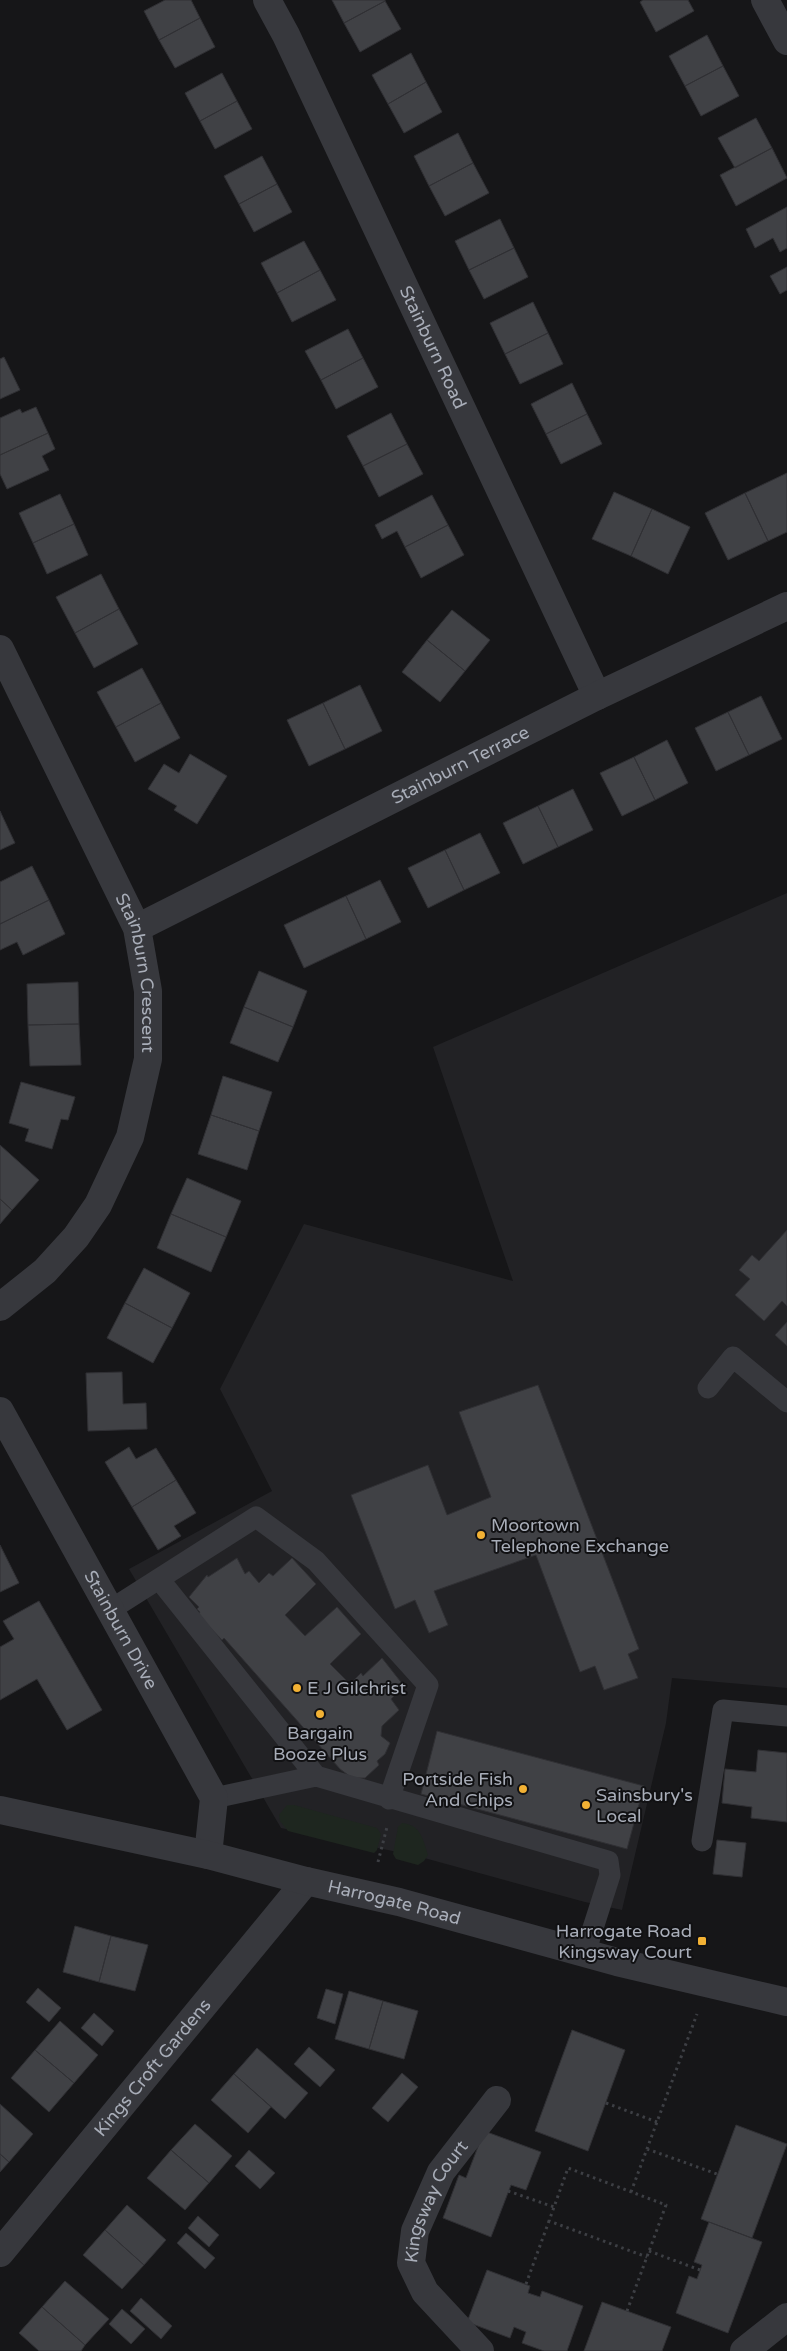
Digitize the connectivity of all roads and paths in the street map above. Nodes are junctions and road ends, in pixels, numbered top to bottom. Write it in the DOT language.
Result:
graph roads {
  1 [pos="267,0"];
  2 [pos="765,0"];
  3 [pos="785,30"];
  4 [pos="787,606"];
  5 [pos="0,649"];
  6 [pos="597,696"];
  7 [pos="137,928"];
  8 [pos="0,1308"];
  9 [pos="708,1388"];
  10 [pos="787,1402"];
  11 [pos="0,1411"];
  12 [pos="159,1579"];
  13 [pos="110,1610"];
  14 [pos="787,1716"];
  15 [pos="316,1776"];
  16 [pos="214,1798"];
  17 [pos="391,1799"];
  18 [pos="0,1810"];
  19 [pos="702,1841"];
  20 [pos="208,1855"];
  21 [pos="306,1881"];
  22 [pos="369,1896"];
  23 [pos="585,1953"];
  24 [pos="708,1983"];
  25 [pos="787,2002"];
  26 [pos="497,2100"];
  27 [pos="606,2103"];
  28 [pos="657,2122"];
  29 [pos="647,2149"];
  30 [pos="717,2174"];
  31 [pos="508,2191"];
  32 [pos="631,2192"];
  33 [pos="554,2207"];
  34 [pos="549,2221"];
  35 [pos="649,2251"];
  36 [pos="0,2253"];
  37 [pos="647,2256"];
  38 [pos="700,2270"];
  39 [pos="526,2284"];
  40 [pos="627,2311"];
  41 [pos="787,2316"];
  42 [pos="480,2351"];
  43 [pos="744,2351"];
  1 -- 6 [label="street, Stainburn Road"];
  2 -- 3 [label="street"];
  4 -- 6 [label="street, Stainburn Terrace"];
  5 -- 7 [label="street, Stainburn Crescent"];
  6 -- 7 [label="street, Stainburn Terrace"];
  7 -- 8 [label="street, Stainburn Crescent"];
  9 -- 10 [label="lane"];
  11 -- 13 [label="street, Stainburn Drive"];
  12 -- 13 [label="lane"];
  12 -- 15 [label="lane"];
  12 -- 17 [label="lane"];
  13 -- 16 [label="street, Stainburn Drive"];
  14 -- 19 [label="lane"];
  15 -- 16 [label="lane"];
  15 -- 17 [label="lane"];
  16 -- 20 [label="street"];
  17 -- 22 [label="path"];
  17 -- 23 [label="lane"];
  18 -- 20 [label="street, Harrogate Road"];
  20 -- 21 [label="street, Harrogate Road"];
  21 -- 22 [label="street, Harrogate Road"];
  21 -- 36 [label="street, Kings Croft Gardens"];
  22 -- 23 [label="street, Harrogate Road"];
  23 -- 24 [label="street, Harrogate Road"];
  24 -- 25 [label="street, Harrogate Road"];
  24 -- 28 [label="path"];
  26 -- 42 [label="street, Kingsway Court"];
  27 -- 28 [label="path"];
  28 -- 29 [label="path"];
  29 -- 30 [label="path"];
  29 -- 32 [label="path"];
  31 -- 33 [label="path"];
  32 -- 33 [label="path"];
  32 -- 35 [label="path"];
  33 -- 34 [label="path"];
  34 -- 37 [label="path"];
  34 -- 39 [label="path"];
  35 -- 37 [label="path"];
  35 -- 38 [label="path"];
  37 -- 40 [label="path"];
  41 -- 43 [label="street"];
}
